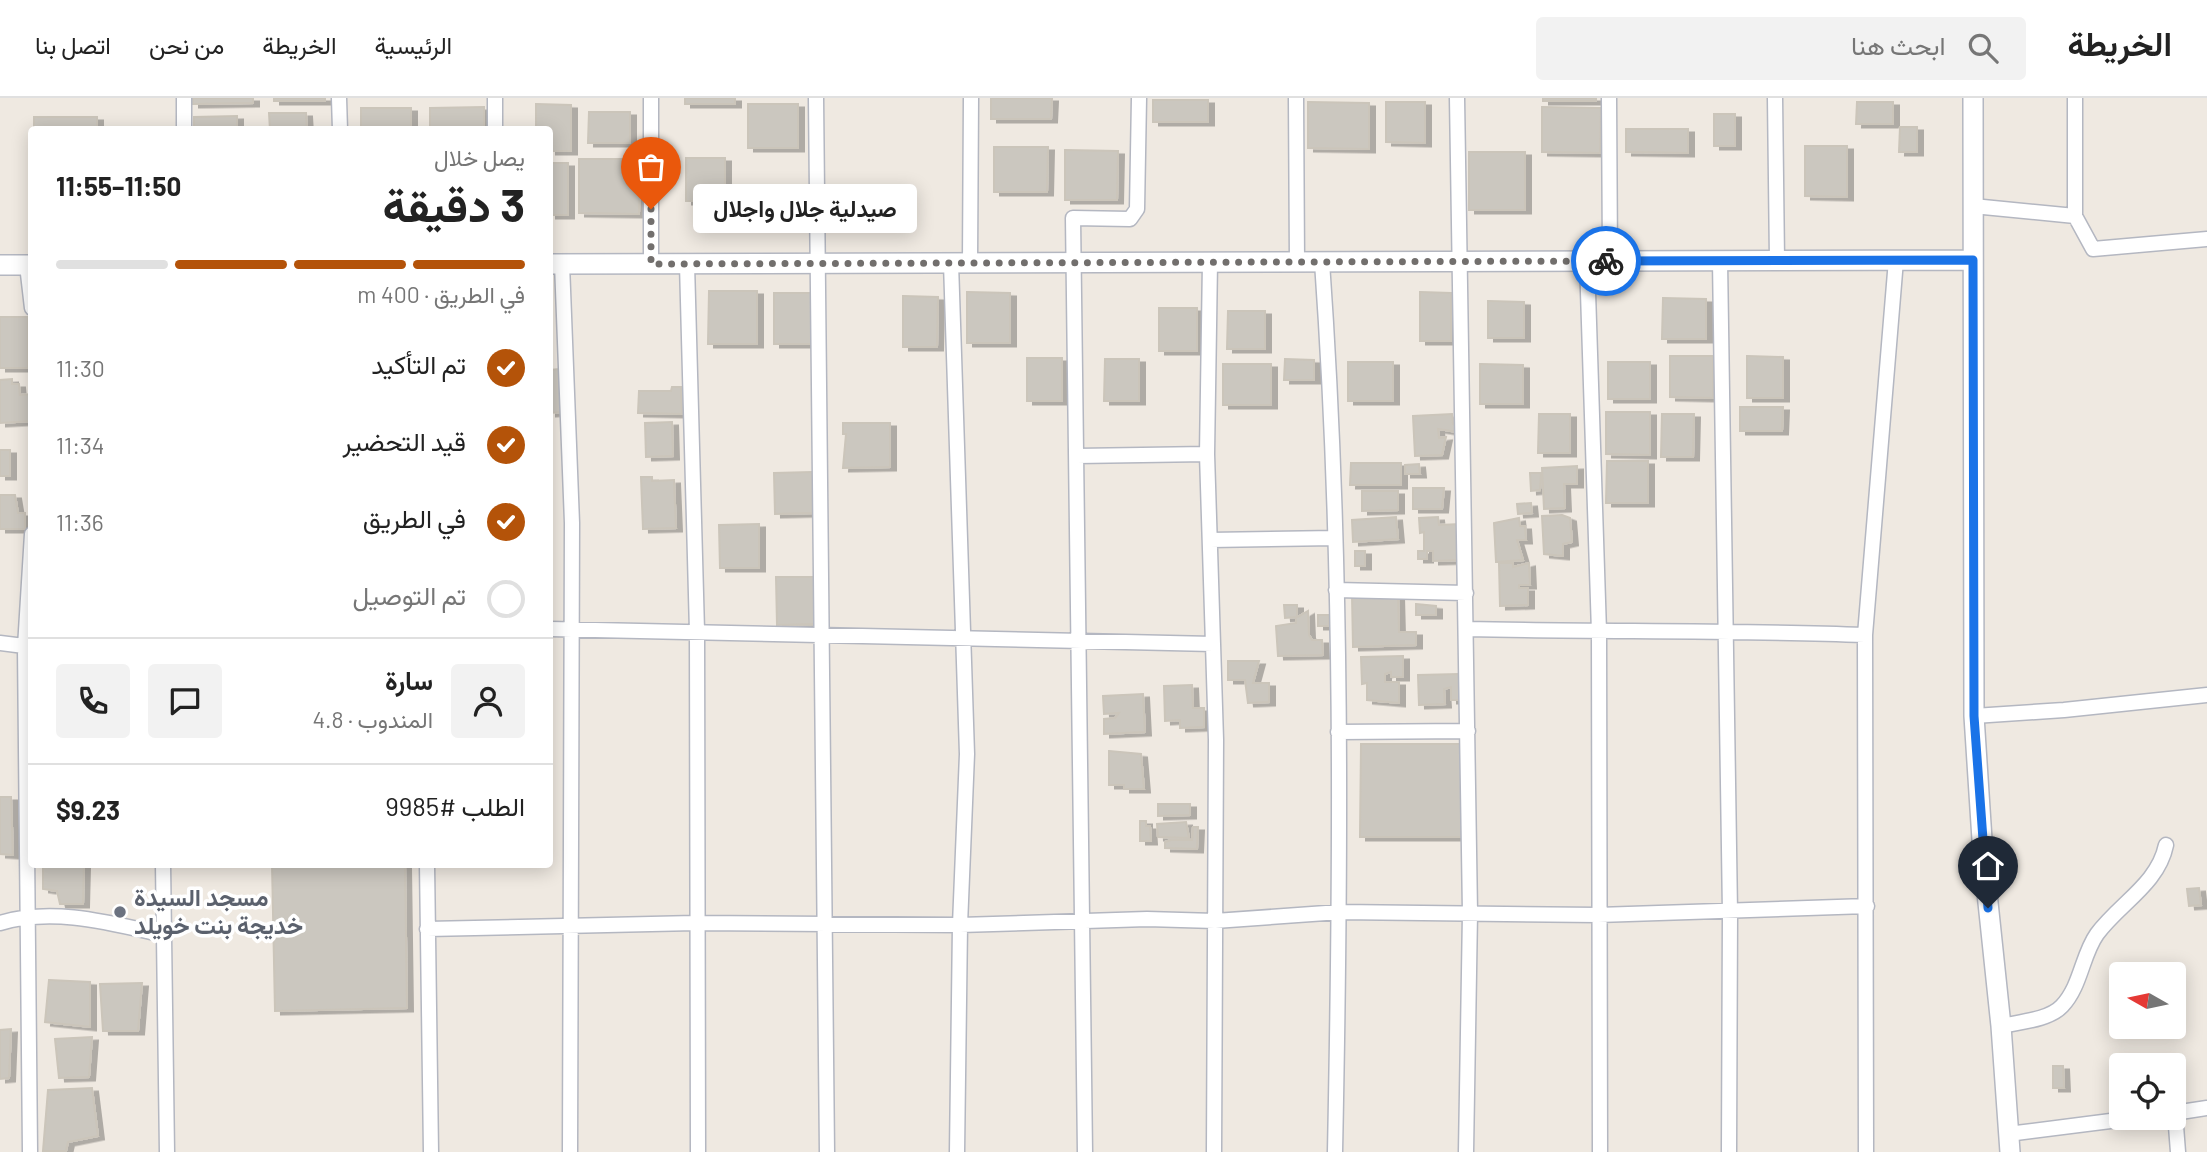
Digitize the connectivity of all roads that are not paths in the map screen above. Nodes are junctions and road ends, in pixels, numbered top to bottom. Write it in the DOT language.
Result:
graph roads {
  1 [pos="184,98"];
  2 [pos="340,98"];
  3 [pos="495,98"];
  4 [pos="651,98"];
  5 [pos="816,98"];
  6 [pos="971,98"];
  7 [pos="1139,98"];
  8 [pos="1296,98"];
  9 [pos="1457,98"];
  10 [pos="1609,98"];
  11 [pos="1775,98"];
  12 [pos="1973,98"];
  13 [pos="2076,98"];
  14 [pos="184,126"];
  15 [pos="340,126"];
  16 [pos="495,126"];
  17 [pos="1973,206"];
  18 [pos="2075,216"];
  19 [pos="2207,239"];
  20 [pos="1896,260"];
  21 [pos="1973,260"];
  22 [pos="1458,261"];
  23 [pos="1587,261"];
  24 [pos="1610,261"];
  25 [pos="1720,261"];
  26 [pos="1777,261"];
  27 [pos="1210,262"];
  28 [pos="1297,262"];
  29 [pos="1322,262"];
  30 [pos="960,263"];
  31 [pos="1071,263"];
  32 [pos="556,264"];
  33 [pos="651,264"];
  34 [pos="687,264"];
  35 [pos="817,264"];
  36 [pos="0,265"];
  37 [pos="28,265"];
  38 [pos="1207,454"];
  39 [pos="1077,456"];
  40 [pos="1335,538"];
  41 [pos="1210,540"];
  42 [pos="1336,590"];
  43 [pos="1466,593"];
  44 [pos="553,629"];
  45 [pos="571,629"];
  46 [pos="1467,629"];
  47 [pos="1724,630"];
  48 [pos="697,631"];
  49 [pos="1599,632"];
  50 [pos="823,634"];
  51 [pos="1865,635"];
  52 [pos="962,639"];
  53 [pos="1077,641"];
  54 [pos="0,643"];
  55 [pos="1213,644"];
  56 [pos="28,647"];
  57 [pos="2207,695"];
  58 [pos="1974,716"];
  59 [pos="1338,732"];
  60 [pos="1468,732"];
  61 [pos="2166,845"];
  62 [pos="163,868"];
  63 [pos="426,868"];
  64 [pos="1867,906"];
  65 [pos="1340,912"];
  66 [pos="1730,912"];
  67 [pos="1470,914"];
  68 [pos="27,915"];
  69 [pos="1598,915"];
  70 [pos="1215,921"];
  71 [pos="0,923"];
  72 [pos="695,923"];
  73 [pos="826,923"];
  74 [pos="1082,923"];
  75 [pos="570,925"];
  76 [pos="960,925"];
  77 [pos="427,929"];
  78 [pos="164,935"];
  79 [pos="2001,1026"];
  80 [pos="2207,1108"];
  81 [pos="2186,1111"];
  82 [pos="2109,1123"];
  83 [pos="2176,1130"];
  84 [pos="2009,1143"];
  85 [pos="30,1152"];
  86 [pos="167,1152"];
  87 [pos="430,1152"];
  88 [pos="569,1152"];
  89 [pos="698,1152"];
  90 [pos="827,1152"];
  91 [pos="957,1152"];
  92 [pos="1085,1152"];
  93 [pos="1214,1152"];
  94 [pos="1335,1152"];
  95 [pos="1466,1152"];
  96 [pos="1600,1152"];
  97 [pos="1729,1152"];
  98 [pos="1866,1152"];
  99 [pos="2178,1152"];
  1 -- 14 [label="street"];
  2 -- 15 [label="street"];
  3 -- 16 [label="street"];
  4 -- 33 [label="street"];
  5 -- 35 [label="street"];
  6 -- 30 [label="street"];
  7 -- 31 [label="street"];
  8 -- 28 [label="street"];
  9 -- 22 [label="street"];
  10 -- 24 [label="street"];
  11 -- 26 [label="street"];
  12 -- 17 [label="street"];
  13 -- 18 [label="street"];
  17 -- 18 [label="street"];
  17 -- 21 [label="street"];
  18 -- 19 [label="street"];
  20 -- 21 [label="street"];
  20 -- 26 [label="street"];
  20 -- 51 [label="street"];
  21 -- 58 [label="street"];
  22 -- 23 [label="street"];
  22 -- 29 [label="street"];
  22 -- 43 [label="street"];
  23 -- 24 [label="street"];
  23 -- 49 [label="street"];
  24 -- 25 [label="street"];
  25 -- 26 [label="street"];
  25 -- 47 [label="street"];
  27 -- 28 [label="street"];
  27 -- 31 [label="street"];
  27 -- 38 [label="street"];
  28 -- 29 [label="street"];
  29 -- 40 [label="street"];
  30 -- 31 [label="street"];
  30 -- 35 [label="street"];
  30 -- 52 [label="street"];
  31 -- 39 [label="street"];
  32 -- 33 [label="street"];
  32 -- 45 [label="street"];
  33 -- 34 [label="street"];
  34 -- 35 [label="street"];
  34 -- 48 [label="street"];
  35 -- 50 [label="street"];
  36 -- 37 [label="street"];
  38 -- 39 [label="street"];
  38 -- 41 [label="street"];
  39 -- 53 [label="street"];
  40 -- 41 [label="street"];
  40 -- 42 [label="street"];
  41 -- 55 [label="street"];
  42 -- 43 [label="street"];
  42 -- 59 [label="street"];
  43 -- 46 [label="street"];
  44 -- 45 [label="street"];
  45 -- 48 [label="street"];
  45 -- 75 [label="street"];
  46 -- 49 [label="street"];
  46 -- 60 [label="street"];
  47 -- 49 [label="street"];
  47 -- 51 [label="street"];
  47 -- 66 [label="street"];
  48 -- 50 [label="street"];
  48 -- 72 [label="street"];
  49 -- 69 [label="street"];
  50 -- 52 [label="street"];
  50 -- 73 [label="street"];
  51 -- 64 [label="street"];
  52 -- 53 [label="street"];
  52 -- 76 [label="street"];
  53 -- 55 [label="street"];
  53 -- 74 [label="street"];
  54 -- 56 [label="street"];
  55 -- 70 [label="street"];
  56 -- 68 [label="street"];
  57 -- 58 [label="street"];
  58 -- 79 [label="street"];
  59 -- 60 [label="street"];
  59 -- 65 [label="street"];
  60 -- 67 [label="street"];
  61 -- 79 [label="street"];
  62 -- 78 [label="street"];
  63 -- 77 [label="street"];
  64 -- 66 [label="street"];
  64 -- 98 [label="street"];
  65 -- 67 [label="street"];
  65 -- 70 [label="street"];
  65 -- 94 [label="street"];
  66 -- 69 [label="street"];
  66 -- 97 [label="street"];
  67 -- 69 [label="street"];
  67 -- 95 [label="street"];
  68 -- 71 [label="street"];
  68 -- 78 [label="street"];
  68 -- 85 [label="street"];
  69 -- 96 [label="street"];
  70 -- 74 [label="street"];
  70 -- 93 [label="street"];
  72 -- 73 [label="street"];
  72 -- 75 [label="street"];
  72 -- 89 [label="street"];
  73 -- 76 [label="street"];
  73 -- 90 [label="street"];
  74 -- 76 [label="street"];
  74 -- 92 [label="street"];
  75 -- 77 [label="street"];
  75 -- 88 [label="street"];
  76 -- 91 [label="street"];
  77 -- 87 [label="street"];
  78 -- 86 [label="street"];
  79 -- 84 [label="street"];
  80 -- 81 [label="street"];
  82 -- 84 [label="street"];
  83 -- 99 [label="street"];
}
